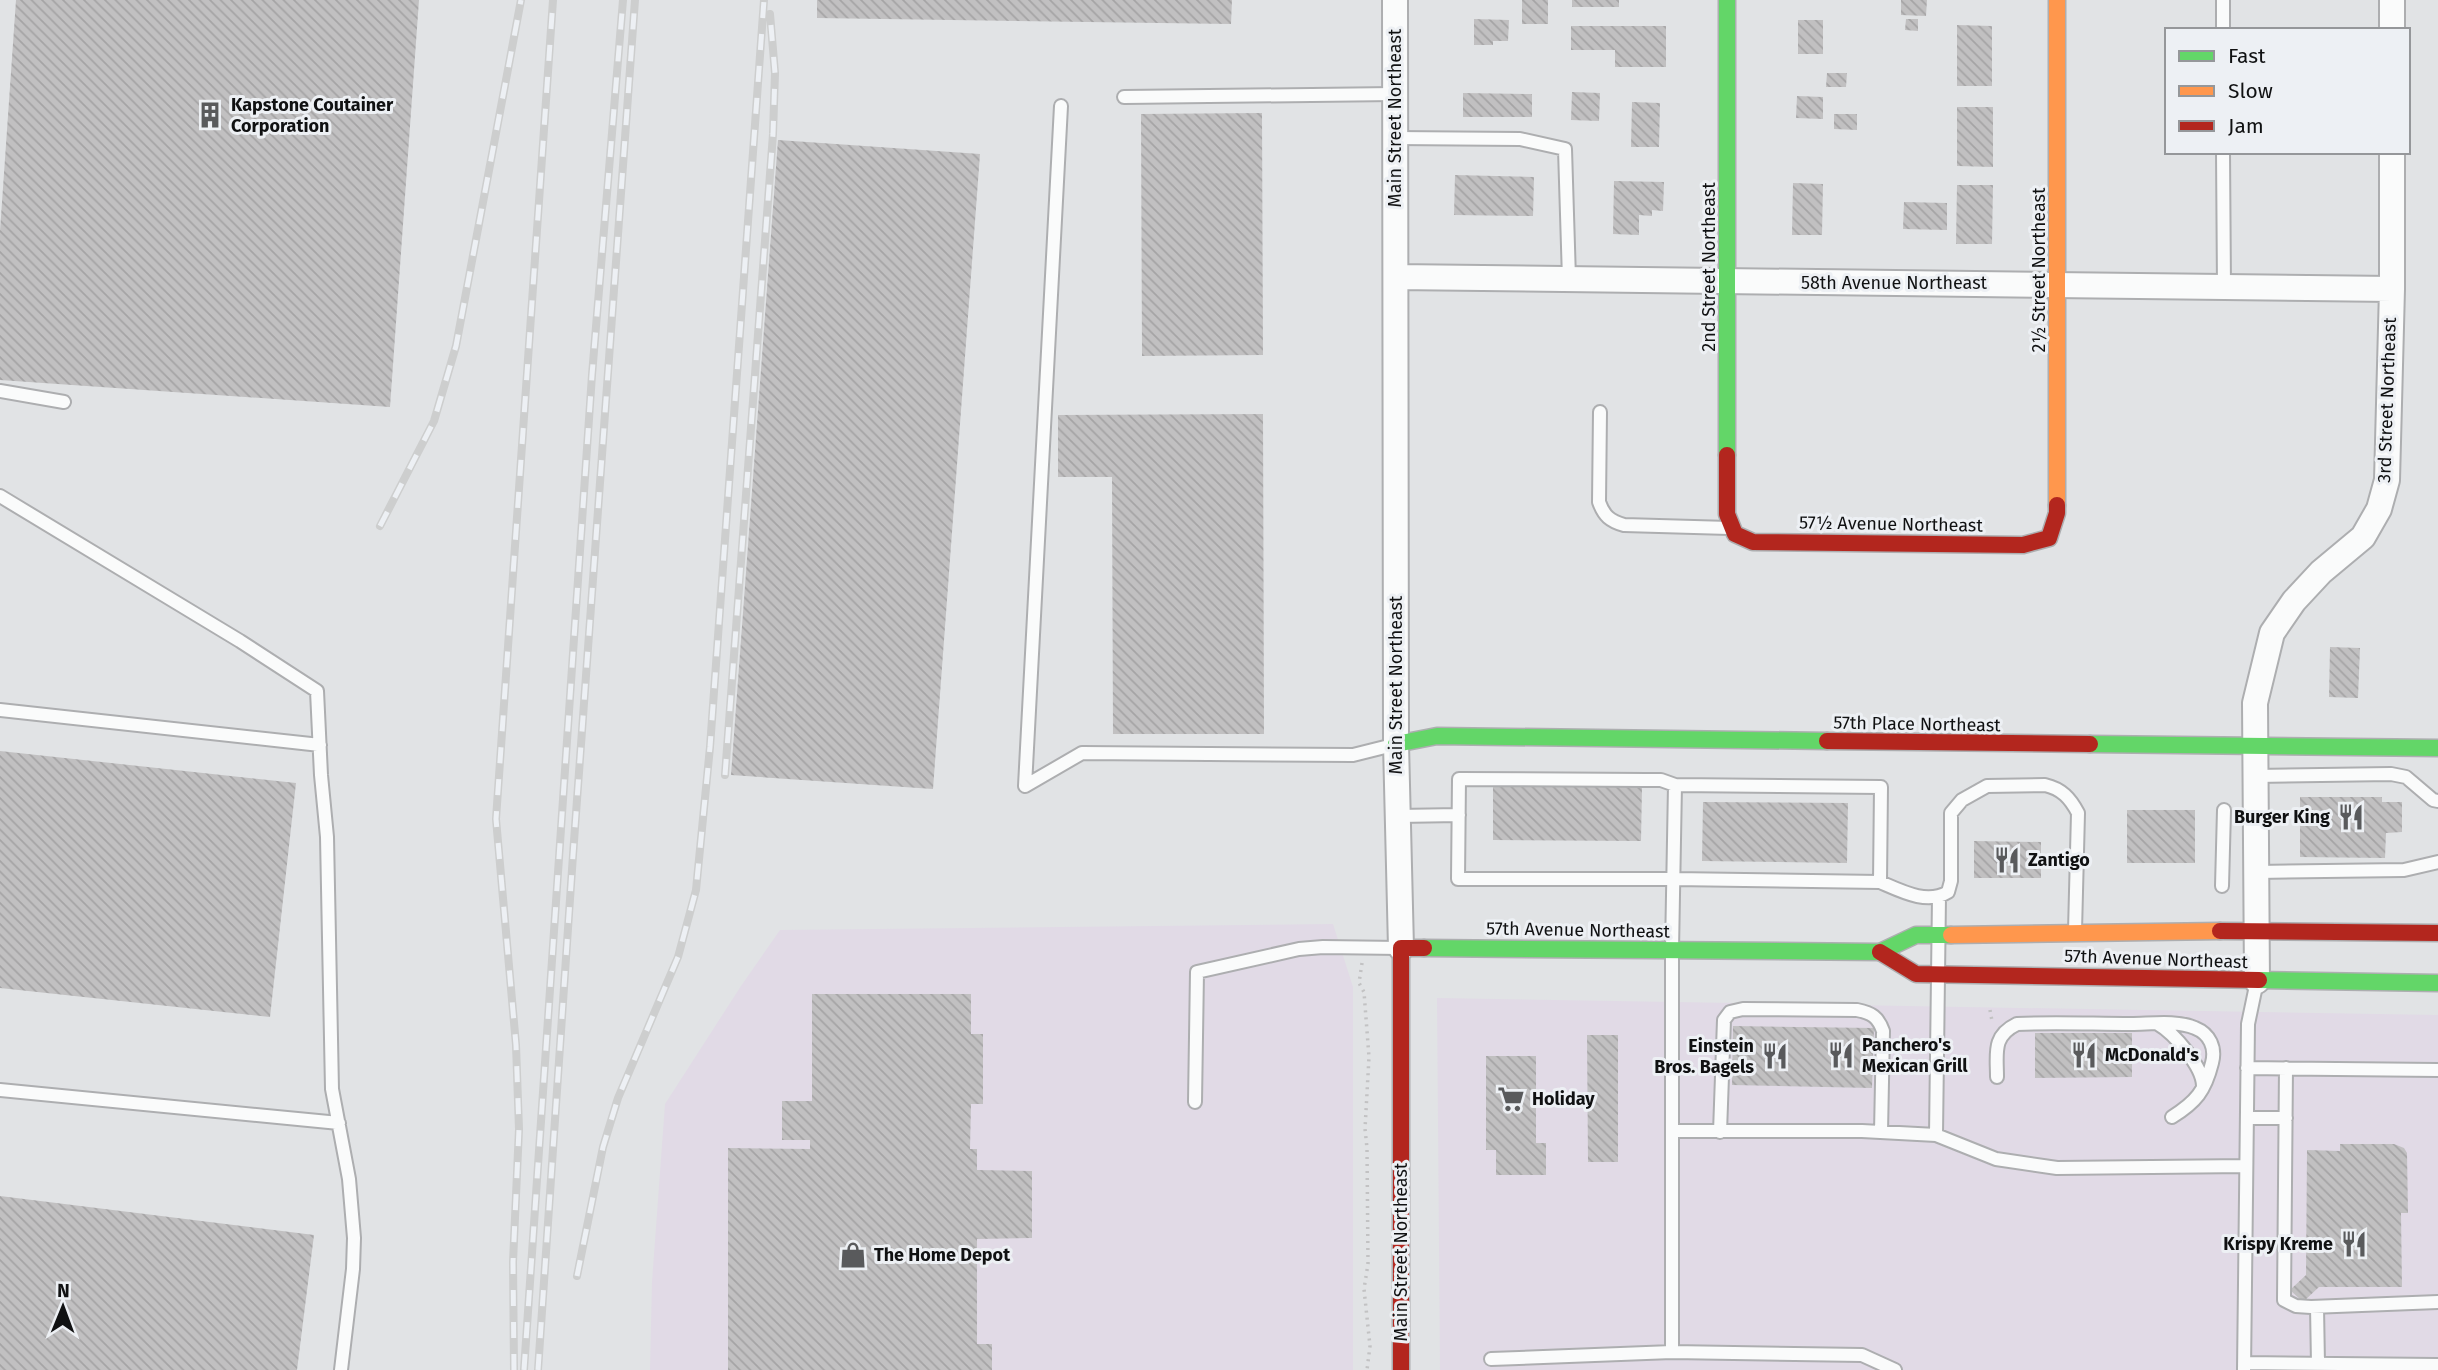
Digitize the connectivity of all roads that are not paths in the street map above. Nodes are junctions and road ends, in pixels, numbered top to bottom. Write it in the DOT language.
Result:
graph roads {
  1 [pos="1395,0"];
  2 [pos="1727,0"];
  3 [pos="2057,0"];
  4 [pos="2223,0"];
  5 [pos="2392,0"];
  6 [pos="2223,28"];
  7 [pos="2392,28"];
  8 [pos="1395,94"];
  9 [pos="1124,97"];
  10 [pos="1060,106"];
  11 [pos="1395,138"];
  12 [pos="2223,154"];
  13 [pos="2392,154"];
  14 [pos="1396,277"];
  15 [pos="1569,279"];
  16 [pos="1728,282"];
  17 [pos="2058,285"];
  18 [pos="2224,287"];
  19 [pos="2392,289"];
  20 [pos="0,391"];
  21 [pos="64,402"];
  22 [pos="1600,412"];
  23 [pos="0,496"];
  24 [pos="1734,531"];
  25 [pos="2049,538"];
  26 [pos="0,710"];
  27 [pos="1396,744"];
  28 [pos="320,745"];
  29 [pos="2255,746"];
  30 [pos="2438,748"];
  31 [pos="2255,776"];
  32 [pos="1675,785"];
  33 [pos="2438,801"];
  34 [pos="2224,810"];
  35 [pos="1459,815"];
  36 [pos="1398,816"];
  37 [pos="2438,862"];
  38 [pos="2257,872"];
  39 [pos="1674,878"];
  40 [pos="1880,882"];
  41 [pos="2222,886"];
  42 [pos="1939,897"];
  43 [pos="2075,932"];
  44 [pos="2258,932"];
  45 [pos="2438,933"];
  46 [pos="1939,935"];
  47 [pos="1401,948"];
  48 [pos="1672,950"];
  49 [pos="1880,952"];
  50 [pos="1938,974"];
  51 [pos="2257,981"];
  52 [pos="2438,983"];
  53 [pos="2158,1024"];
  54 [pos="2247,1068"];
  55 [pos="2286,1068"];
  56 [pos="2438,1070"];
  57 [pos="1997,1077"];
  58 [pos="2203,1089"];
  59 [pos="0,1090"];
  60 [pos="1195,1102"];
  61 [pos="2172,1118"];
  62 [pos="2247,1118"];
  63 [pos="2286,1118"];
  64 [pos="339,1123"];
  65 [pos="1672,1130"];
  66 [pos="1720,1132"];
  67 [pos="1881,1132"];
  68 [pos="1936,1135"];
  69 [pos="2246,1166"];
  70 [pos="2438,1302"];
  71 [pos="2317,1307"];
  72 [pos="1672,1352"];
  73 [pos="2438,1352"];
  74 [pos="1491,1359"];
  75 [pos="2318,1364"];
  76 [pos="2244,1367"];
  77 [pos="2435,1368"];
  78 [pos="341,1370"];
  79 [pos="1401,1370"];
  80 [pos="1895,1370"];
  1 -- 8 [label="street, Main Street Northeast"];
  2 -- 16 [label="street, 2nd Street Northeast"];
  3 -- 17 [label="street, 2½ Street Northeast"];
  4 -- 6 [label="lane"];
  5 -- 7 [label="street"];
  8 -- 9 [label="lane"];
  8 -- 11 [label="street, Main Street Northeast"];
  10 -- 27 [label="lane"];
  11 -- 14 [label="street, Main Street Northeast"];
  11 -- 15 [label="lane"];
  12 -- 18 [label="lane"];
  13 -- 19 [label="street, 3rd Street Northeast"];
  14 -- 15 [label="street, 58th Avenue Northeast"];
  14 -- 27 [label="street, Main Street Northeast"];
  15 -- 16 [label="street, 58th Avenue Northeast"];
  16 -- 17 [label="street, 58th Avenue Northeast"];
  16 -- 24 [label="street, 2nd Street Northeast"];
  17 -- 18 [label="street, 58th Avenue Northeast"];
  17 -- 25 [label="street, 2½ Street Northeast"];
  18 -- 19 [label="street, 58th Avenue Northeast"];
  19 -- 29 [label="street, 3rd Street Northeast"];
  20 -- 21 [label="lane"];
  22 -- 24 [label="lane"];
  23 -- 28 [label="lane"];
  24 -- 25 [label="street, 57½ Avenue Northeast"];
  26 -- 28 [label="lane"];
  27 -- 29 [label="street, 57th Place Northeast"];
  27 -- 36 [label="street, Main Street Northeast"];
  28 -- 64 [label="lane"];
  29 -- 30 [label="street, 57th Place Northeast"];
  29 -- 31 [label="street, 3rd Street Northeast"];
  31 -- 33 [label="lane"];
  31 -- 38 [label="street, 3rd Street Northeast"];
  32 -- 35 [label="lane"];
  32 -- 39 [label="lane"];
  32 -- 40 [label="lane"];
  34 -- 41 [label="lane"];
  35 -- 36 [label="lane"];
  35 -- 39 [label="lane"];
  36 -- 47 [label="street, Main Street Northeast"];
  37 -- 38 [label="lane"];
  38 -- 44 [label="street, 3rd Street Northeast"];
  39 -- 40 [label="lane"];
  39 -- 48 [label="lane"];
  40 -- 42 [label="lane"];
  42 -- 43 [label="lane"];
  42 -- 46 [label="lane"];
  43 -- 44 [label="street, 57th Avenue Northeast"];
  43 -- 46 [label="street, 57th Avenue Northeast"];
  44 -- 45 [label="street, 57th Avenue Northeast"];
  44 -- 51 [label="street, 3rd Street Northeast"];
  46 -- 49 [label="street, 57th Avenue Northeast"];
  46 -- 50 [label="lane"];
  47 -- 48 [label="street, 57th Avenue Northeast"];
  47 -- 60 [label="lane"];
  47 -- 79 [label="street, Main Street Northeast"];
  48 -- 49 [label="street, 57th Avenue Northeast"];
  48 -- 65 [label="lane"];
  49 -- 50 [label="street, 57th Avenue Northeast"];
  50 -- 51 [label="street, 57th Avenue Northeast"];
  50 -- 68 [label="lane"];
  51 -- 52 [label="street, 57th Avenue Northeast"];
  51 -- 54 [label="lane"];
  53 -- 57 [label="lane"];
  53 -- 58 [label="lane"];
  53 -- 58 [label="lane"];
  54 -- 55 [label="lane"];
  54 -- 62 [label="lane"];
  55 -- 56 [label="lane"];
  55 -- 63 [label="lane"];
  58 -- 61 [label="lane"];
  59 -- 64 [label="lane"];
  62 -- 63 [label="lane"];
  62 -- 69 [label="lane"];
  63 -- 71 [label="lane"];
  64 -- 78 [label="lane"];
  65 -- 66 [label="lane"];
  65 -- 72 [label="lane"];
  66 -- 67 [label="lane"];
  66 -- 67 [label="lane"];
  67 -- 68 [label="lane"];
  68 -- 69 [label="lane"];
  69 -- 76 [label="lane"];
  70 -- 71 [label="lane"];
  71 -- 75 [label="lane"];
  72 -- 74 [label="lane"];
  72 -- 80 [label="lane"];
  73 -- 77 [label="lane"];
  75 -- 76 [label="lane"];
  75 -- 77 [label="lane"];
}
